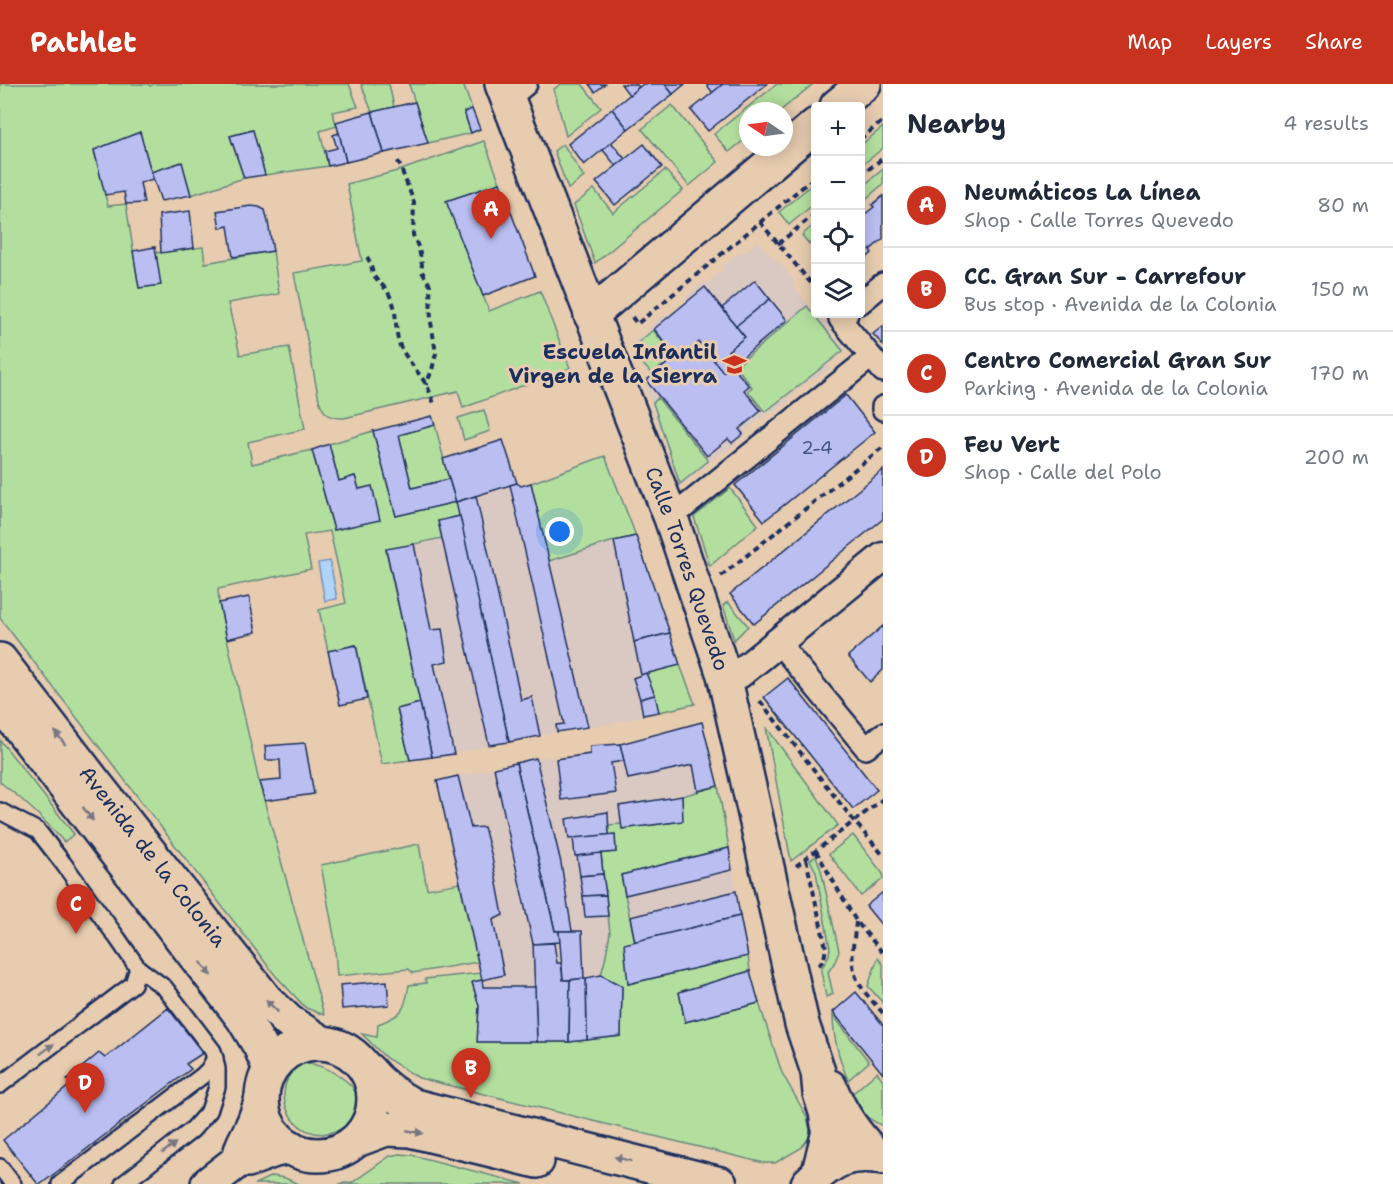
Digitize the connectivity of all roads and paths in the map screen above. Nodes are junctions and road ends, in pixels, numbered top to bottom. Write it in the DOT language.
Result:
graph roads {
  1 [pos="864,84"];
  2 [pos="512,89"];
  3 [pos="842,102"];
  4 [pos="883,121"];
  5 [pos="811,129"];
  6 [pos="865,136"];
  7 [pos="883,158"];
  8 [pos="398,161"];
  9 [pos="865,173"];
  10 [pos="811,180"];
  11 [pos="811,217"];
  12 [pos="760,222"];
  13 [pos="778,244"];
  14 [pos="367,258"];
  15 [pos="811,283"];
  16 [pos="883,284"];
  17 [pos="865,300"];
  18 [pos="603,305"];
  19 [pos="845,318"];
  20 [pos="877,364"];
  21 [pos="426,385"];
  22 [pos="434,405"];
  23 [pos="883,447"];
  24 [pos="671,518"];
  25 [pos="883,557"];
  26 [pos="697,595"];
  27 [pos="778,642"];
  28 [pos="0,660"];
  29 [pos="732,675"];
  30 [pos="2,710"];
  31 [pos="883,734"];
  32 [pos="883,799"];
  33 [pos="0,811"];
  34 [pos="854,821"];
  35 [pos="816,851"];
  36 [pos="883,855"];
  37 [pos="806,858"];
  38 [pos="771,885"];
  39 [pos="856,921"];
  40 [pos="883,953"];
  41 [pos="138,968"];
  42 [pos="792,977"];
  43 [pos="883,1013"];
  44 [pos="319,1041"];
  45 [pos="215,1058"];
  46 [pos="368,1070"];
  47 [pos="818,1072"];
  48 [pos="0,1084"];
  49 [pos="266,1084"];
  50 [pos="358,1139"];
  51 [pos="290,1148"];
  52 [pos="879,1156"];
  53 [pos="239,1160"];
  54 [pos="0,1167"];
  55 [pos="814,1178"];
  56 [pos="13,1184"];
  57 [pos="60,1184"];
  58 [pos="123,1184"];
  59 [pos="207,1184"];
  60 [pos="632,1184"];
  61 [pos="720,1184"];
  1 -- 3 [label="main road"];
  2 -- 18 [label="main road, Calle Torres Quevedo"];
  4 -- 6 [label="path"];
  5 -- 18 [label="main road"];
  7 -- 9 [label="path"];
  8 -- 21 [label="path"];
  10 -- 12 [label="path"];
  11 -- 13 [label="path"];
  12 -- 13 [label="path"];
  12 -- 18 [label="path"];
  13 -- 15 [label="path"];
  14 -- 21 [label="path"];
  16 -- 17 [label="street"];
  18 -- 24 [label="main road, Calle Torres Quevedo"];
  19 -- 20 [label="street"];
  20 -- 24 [label="street"];
  21 -- 22 [label="path"];
  23 -- 26 [label="path"];
  24 -- 26 [label="main road, Calle Torres Quevedo"];
  25 -- 27 [label="street"];
  26 -- 29 [label="main road, Calle Torres Quevedo"];
  27 -- 29 [label="street"];
  27 -- 31 [label="street"];
  44 -- 28 [label="main road, Avenida de la Colonia, one-way"];
  29 -- 34 [label="path"];
  29 -- 38 [label="main road, Calle Torres Quevedo"];
  30 -- 49 [label="main road, Avenida de la Colonia, one-way"];
  32 -- 34 [label="path"];
  33 -- 41 [label="lane"];
  34 -- 35 [label="path"];
  34 -- 36 [label="path"];
  35 -- 37 [label="path"];
  35 -- 39 [label="path"];
  37 -- 38 [label="path"];
  37 -- 42 [label="path"];
  38 -- 42 [label="main road, Calle Torres Quevedo"];
  39 -- 40 [label="path"];
  39 -- 43 [label="path"];
  41 -- 45 [label="lane"];
  48 -- 41 [label="lane, one-way"];
  42 -- 47 [label="main road, Calle Torres Quevedo"];
  44 -- 46 [label="main road"];
  44 -- 49 [label="main road"];
  45 -- 57 [label="lane"];
  58 -- 45 [label="lane, one-way"];
  46 -- 50 [label="main road"];
  61 -- 46 [label="main road, one-way"];
  47 -- 52 [label="main road, Calle Torres Quevedo"];
  47 -- 55 [label="main road, Calle Torres Quevedo"];
  49 -- 51 [label="main road"];
  49 -- 53 [label="main road"];
  50 -- 51 [label="main road"];
  50 -- 60 [label="main road, one-way"];
  51 -- 53 [label="main road"];
  52 -- 55 [label="main road"];
  53 -- 59 [label="main road"];
  54 -- 56 [label="lane"];
}
